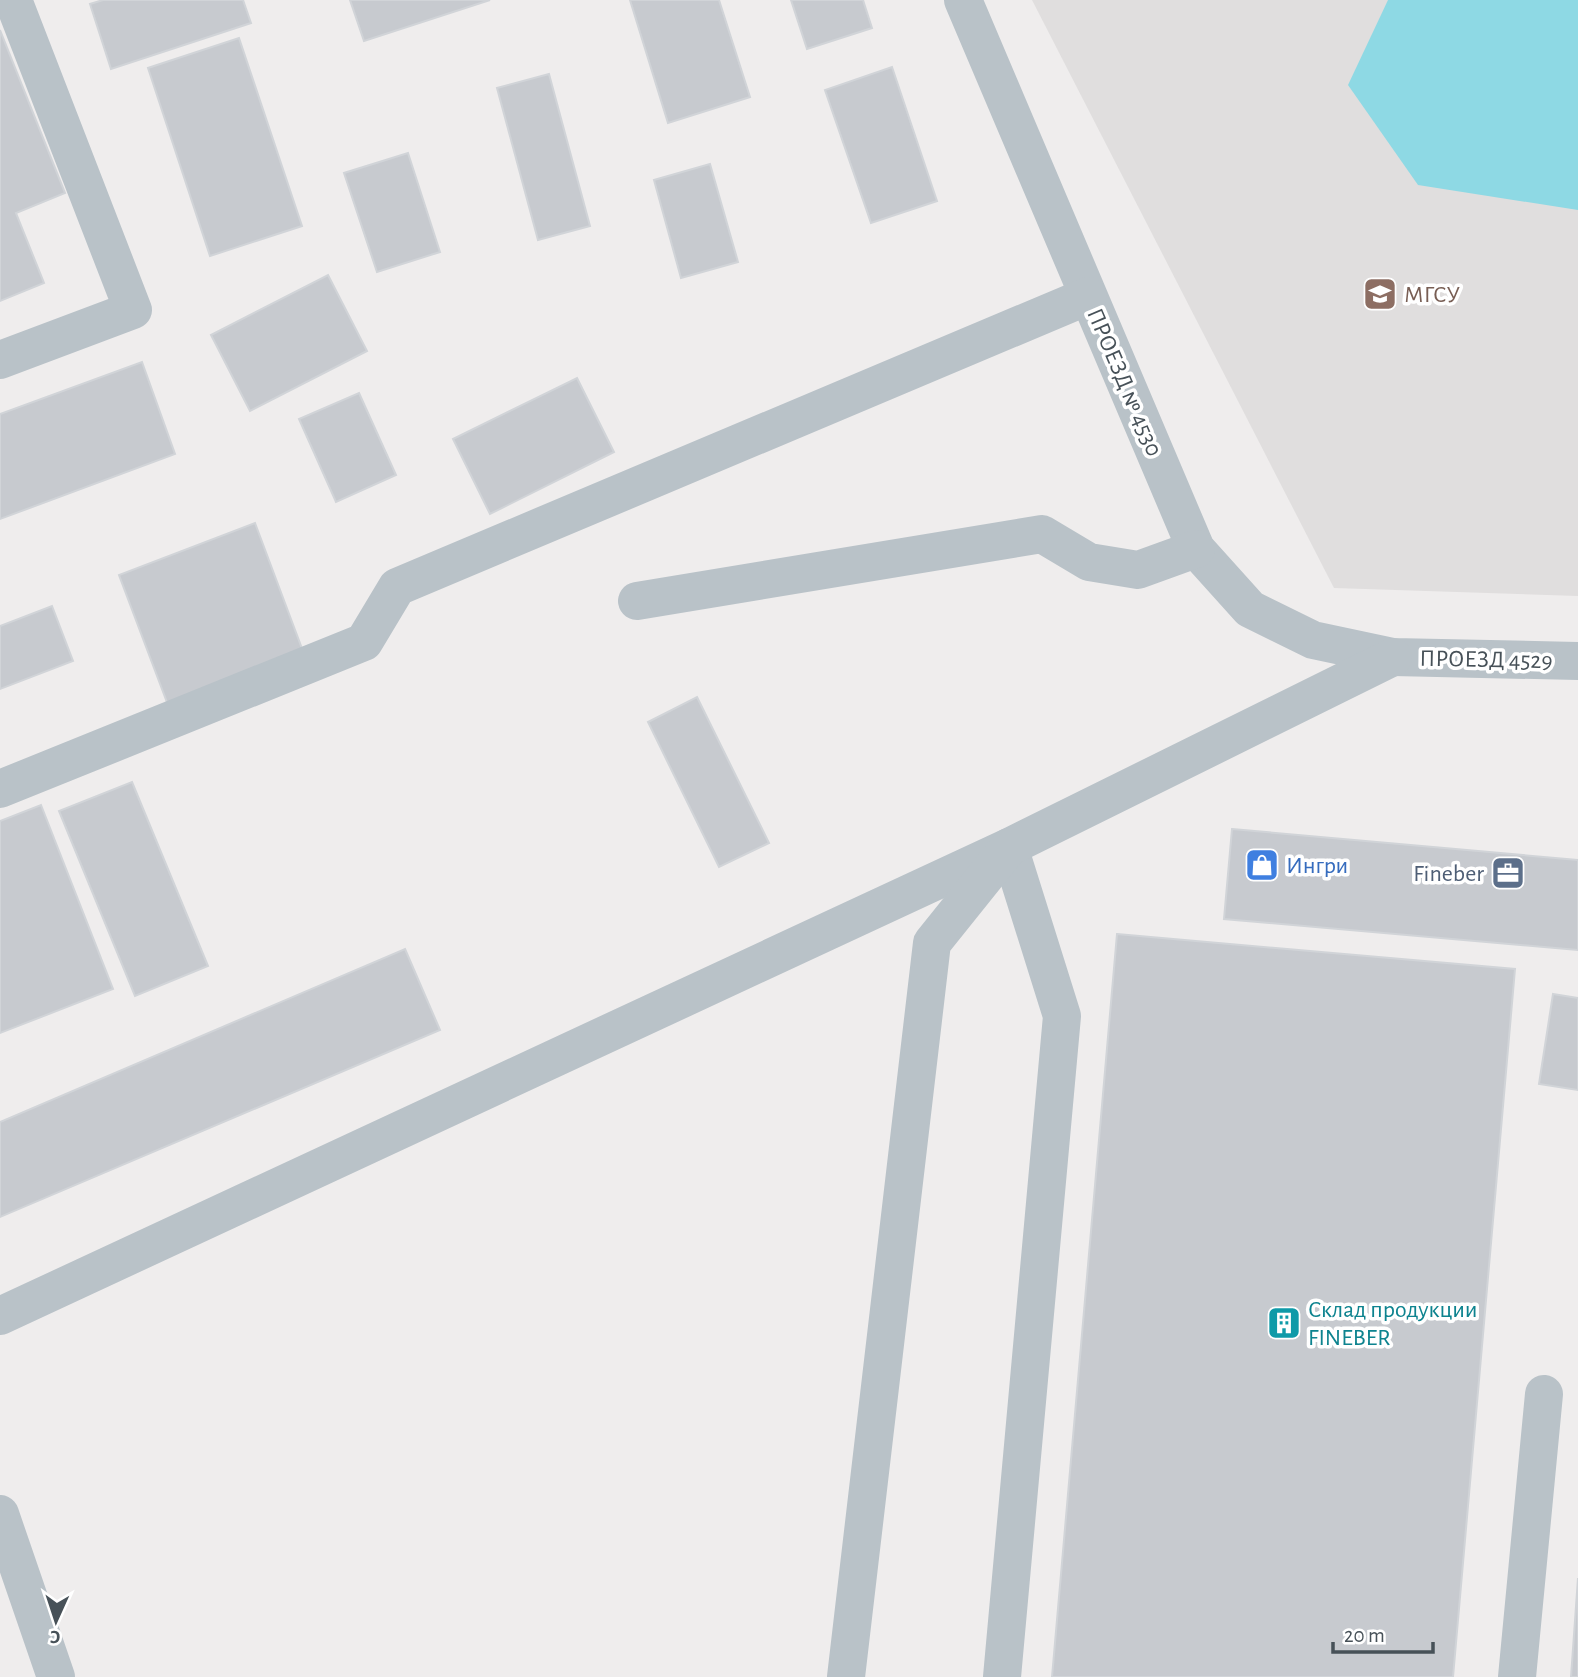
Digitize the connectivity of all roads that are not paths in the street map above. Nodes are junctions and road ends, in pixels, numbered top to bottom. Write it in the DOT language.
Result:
graph roads {
  1 [pos="13,0"];
  2 [pos="963,0"];
  3 [pos="1088,296"];
  4 [pos="0,360"];
  5 [pos="1196,549"];
  6 [pos="636,601"];
  7 [pos="1393,657"];
  8 [pos="1578,661"];
  9 [pos="0,789"];
  10 [pos="1009,847"];
  11 [pos="0,1316"];
  12 [pos="1544,1394"];
  13 [pos="0,1514"];
  14 [pos="56,1677"];
  15 [pos="846,1677"];
  16 [pos="1002,1677"];
  17 [pos="1517,1677"];
  1 -- 4 [label="street"];
  2 -- 3 [label="street, ПРОЕЗД № 4530"];
  3 -- 5 [label="street, ПРОЕЗД № 4530"];
  3 -- 9 [label="street"];
  5 -- 6 [label="street"];
  5 -- 7 [label="street, ПРОЕЗД № 4530"];
  7 -- 8 [label="street, ПРОЕЗД 4529"];
  7 -- 10 [label="street"];
  10 -- 11 [label="street"];
  10 -- 15 [label="street"];
  10 -- 16 [label="street"];
  12 -- 17 [label="street"];
  13 -- 14 [label="street"];
}
